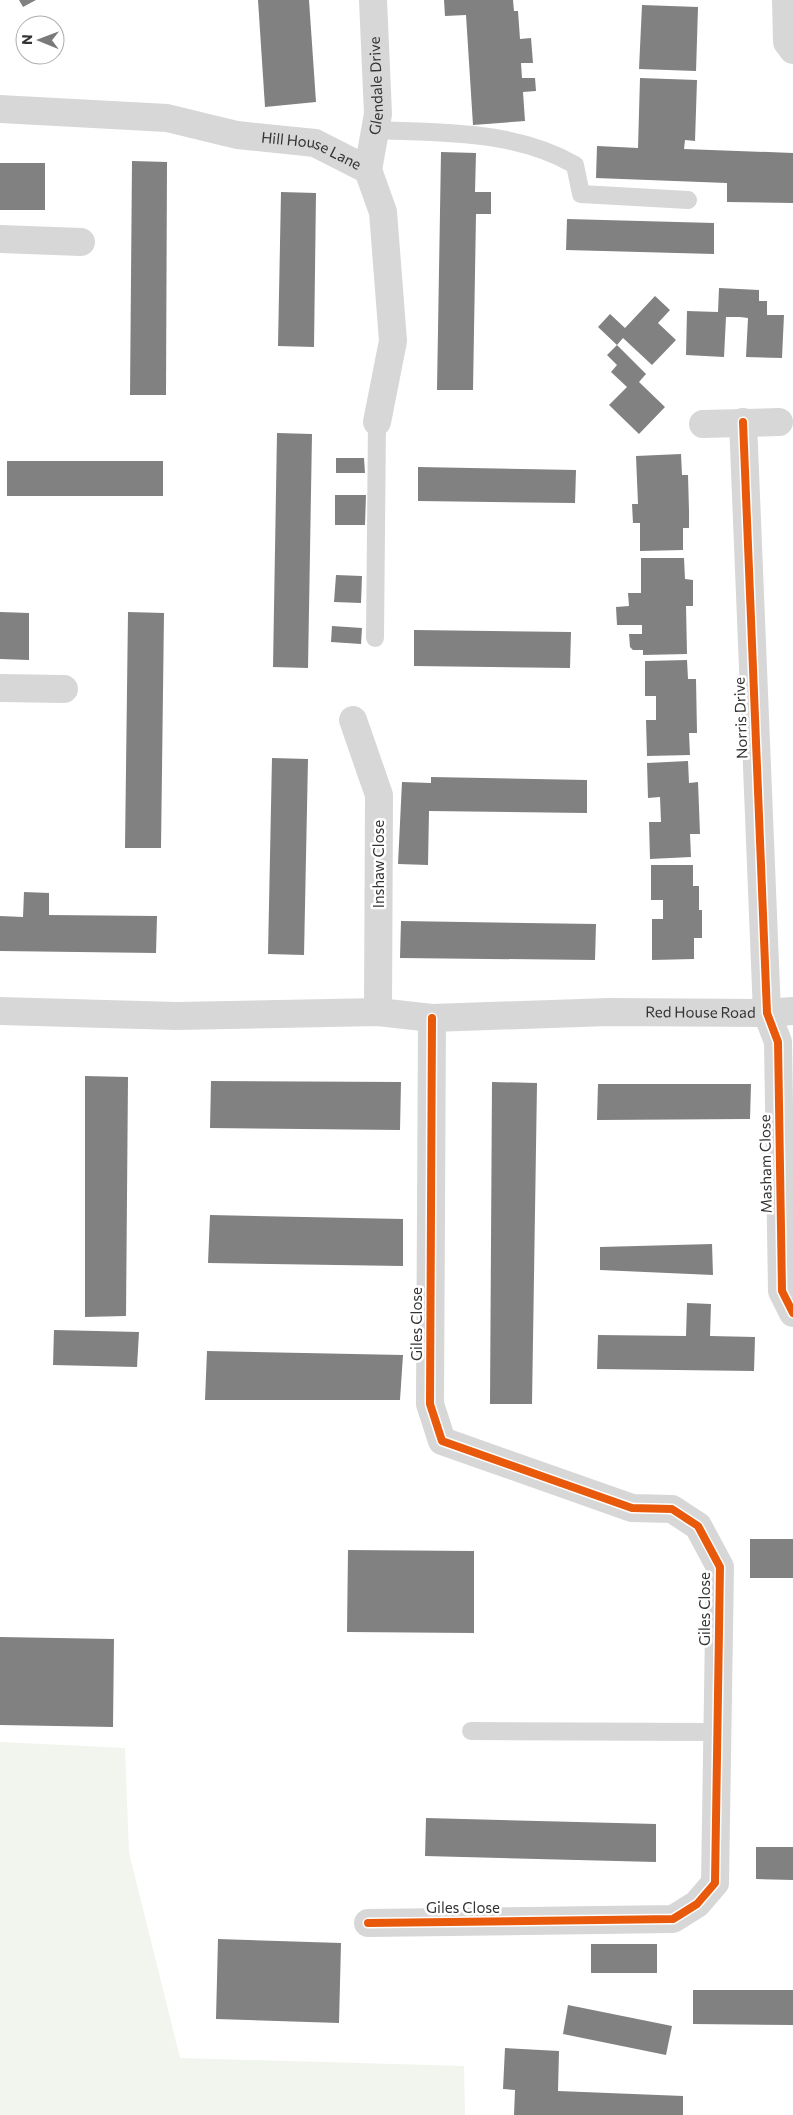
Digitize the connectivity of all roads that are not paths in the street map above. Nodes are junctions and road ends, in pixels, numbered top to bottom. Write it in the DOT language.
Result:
graph roads {
  1 [pos="373,0"];
  2 [pos="786,0"];
  3 [pos="793,50"];
  4 [pos="0,109"];
  5 [pos="375,130"];
  6 [pos="368,170"];
  7 [pos="688,200"];
  8 [pos="0,239"];
  9 [pos="81,242"];
  10 [pos="377,422"];
  11 [pos="743,422"];
  12 [pos="779,422"];
  13 [pos="703,424"];
  14 [pos="375,638"];
  15 [pos="0,688"];
  16 [pos="64,689"];
  17 [pos="353,720"];
  18 [pos="0,1011"];
  19 [pos="378,1012"];
  20 [pos="780,1012"];
  21 [pos="432,1018"];
  22 [pos="793,1313"];
  23 [pos="471,1731"];
  24 [pos="718,1732"];
  25 [pos="368,1923"];
  1 -- 5 [label="street, Glendale Drive"];
  2 -- 3 [label="street"];
  4 -- 6 [label="street, Hill House Lane"];
  5 -- 6 [label="street, Glendale Drive"];
  5 -- 7 [label="lane"];
  6 -- 10 [label="street, Hill House Lane"];
  8 -- 9 [label="street"];
  10 -- 14 [label="lane"];
  11 -- 12 [label="street"];
  11 -- 13 [label="street"];
  11 -- 20 [label="street, Norris Drive"];
  15 -- 16 [label="street"];
  17 -- 19 [label="street, Inshaw Close"];
  18 -- 19 [label="street, Red House Road"];
  19 -- 21 [label="street, Red House Road"];
  20 -- 21 [label="street, Red House Road"];
  20 -- 22 [label="street, Masham Close"];
  21 -- 24 [label="street, Giles Close"];
  23 -- 24 [label="lane"];
  24 -- 25 [label="street, Giles Close"];
}
